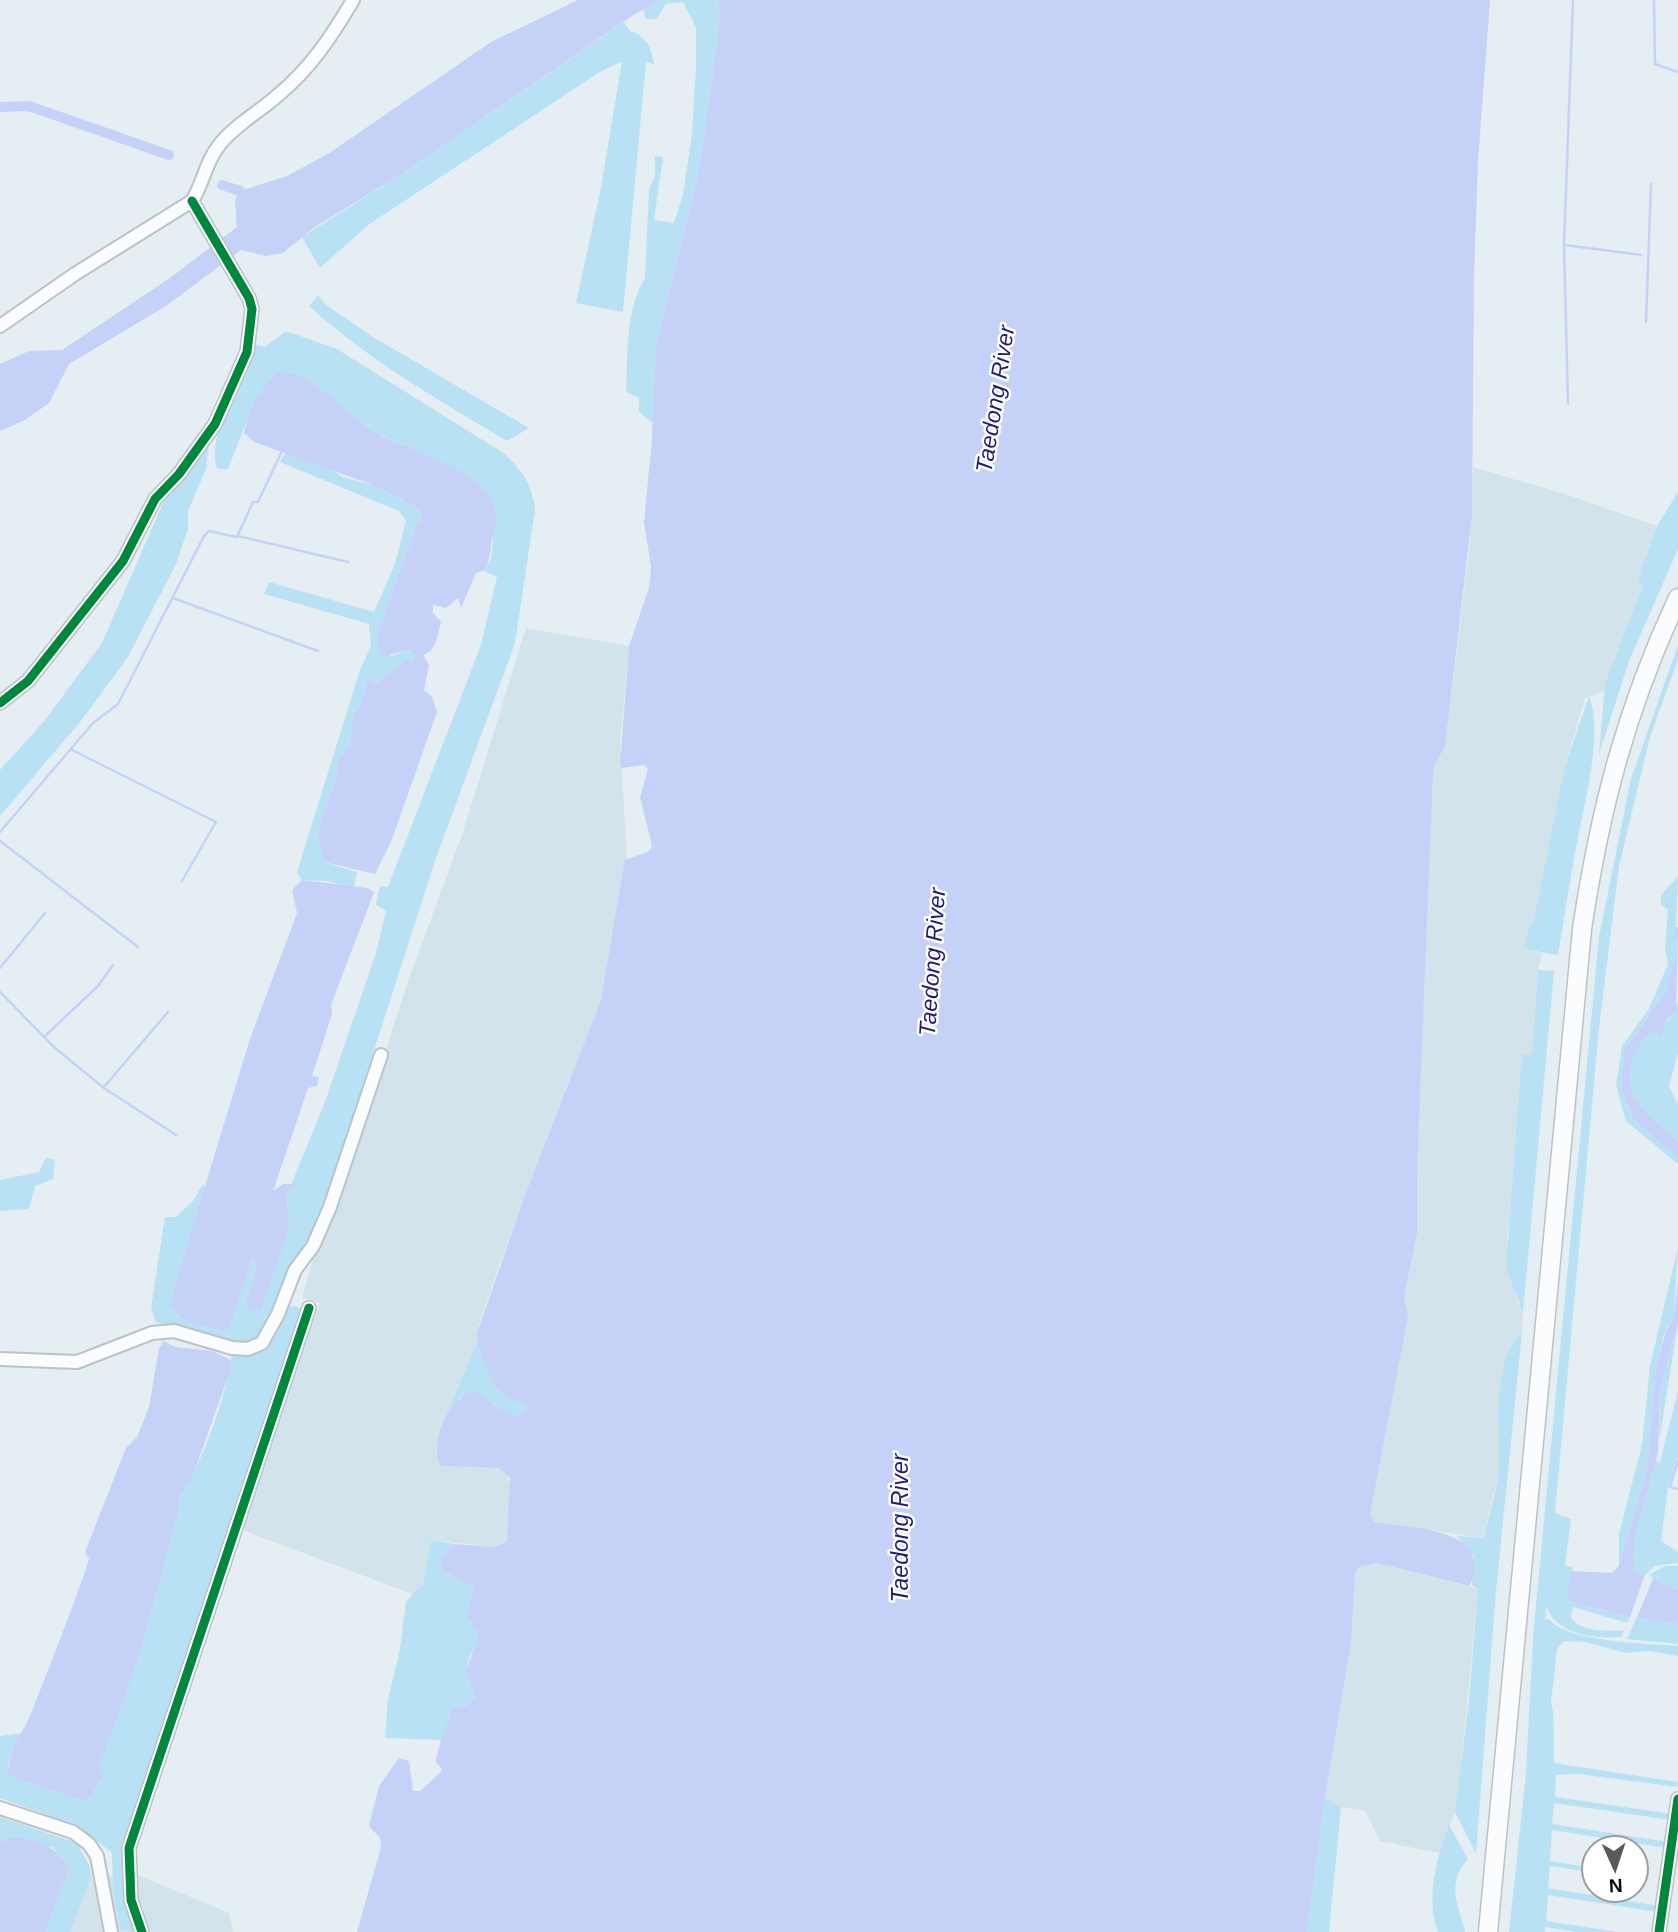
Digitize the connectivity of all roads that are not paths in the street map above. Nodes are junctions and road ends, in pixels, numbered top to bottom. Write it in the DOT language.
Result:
graph roads {
  1 [pos="353,0"];
  2 [pos="192,201"];
  3 [pos="0,326"];
  4 [pos="1678,598"];
  5 [pos="0,703"];
  6 [pos="381,1055"];
  7 [pos="309,1308"];
  8 [pos="0,1359"];
  9 [pos="1678,1799"];
  10 [pos="0,1808"];
  11 [pos="111,1932"];
  12 [pos="142,1932"];
  13 [pos="1488,1932"];
  14 [pos="1659,1932"];
  1 -- 2 [label="street"];
  2 -- 3 [label="street"];
  2 -- 5 [label="street"];
  4 -- 13 [label="highway"];
  6 -- 8 [label="street"];
  7 -- 12 [label="street"];
  9 -- 14 [label="street"];
  10 -- 11 [label="street"];
}
